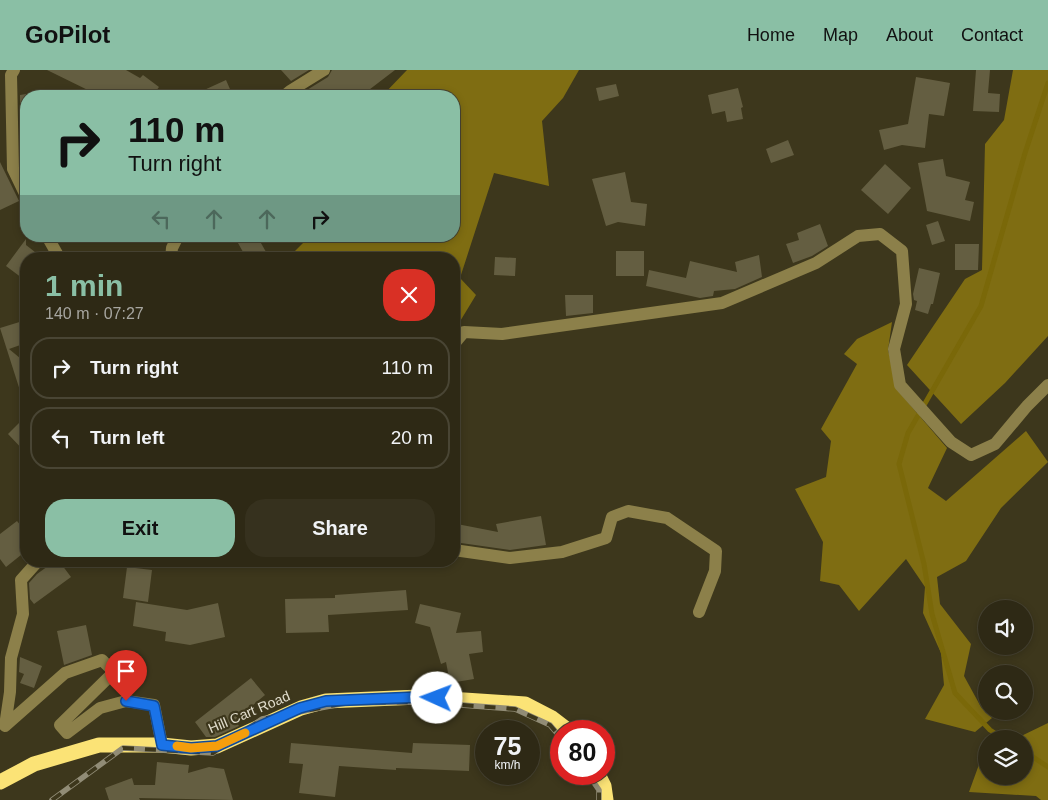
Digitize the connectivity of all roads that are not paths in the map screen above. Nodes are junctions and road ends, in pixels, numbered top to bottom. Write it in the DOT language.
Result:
graph roads {
  1 [pos="14,70"];
  2 [pos="324,70"];
  3 [pos="292,90"];
  4 [pos="20,184"];
  5 [pos="460,337"];
  6 [pos="1048,385"];
  7 [pos="460,551"];
  8 [pos="33,567"];
  9 [pos="699,612"];
  10 [pos="555,720"];
  11 [pos="162,745"];
  12 [pos="0,782"];
  13 [pos="604,785"];
  14 [pos="606,800"];
  1 -- 4 [label="street"];
  2 -- 3 [label="street"];
  5 -- 6 [label="street"];
  7 -- 9 [label="street"];
  8 -- 11 [label="street"];
  10 -- 11 [label="highway, Hill Cart Road"];
  11 -- 12 [label="highway, Hill Cart Road"];
  13 -- 14 [label="highway"];
}
